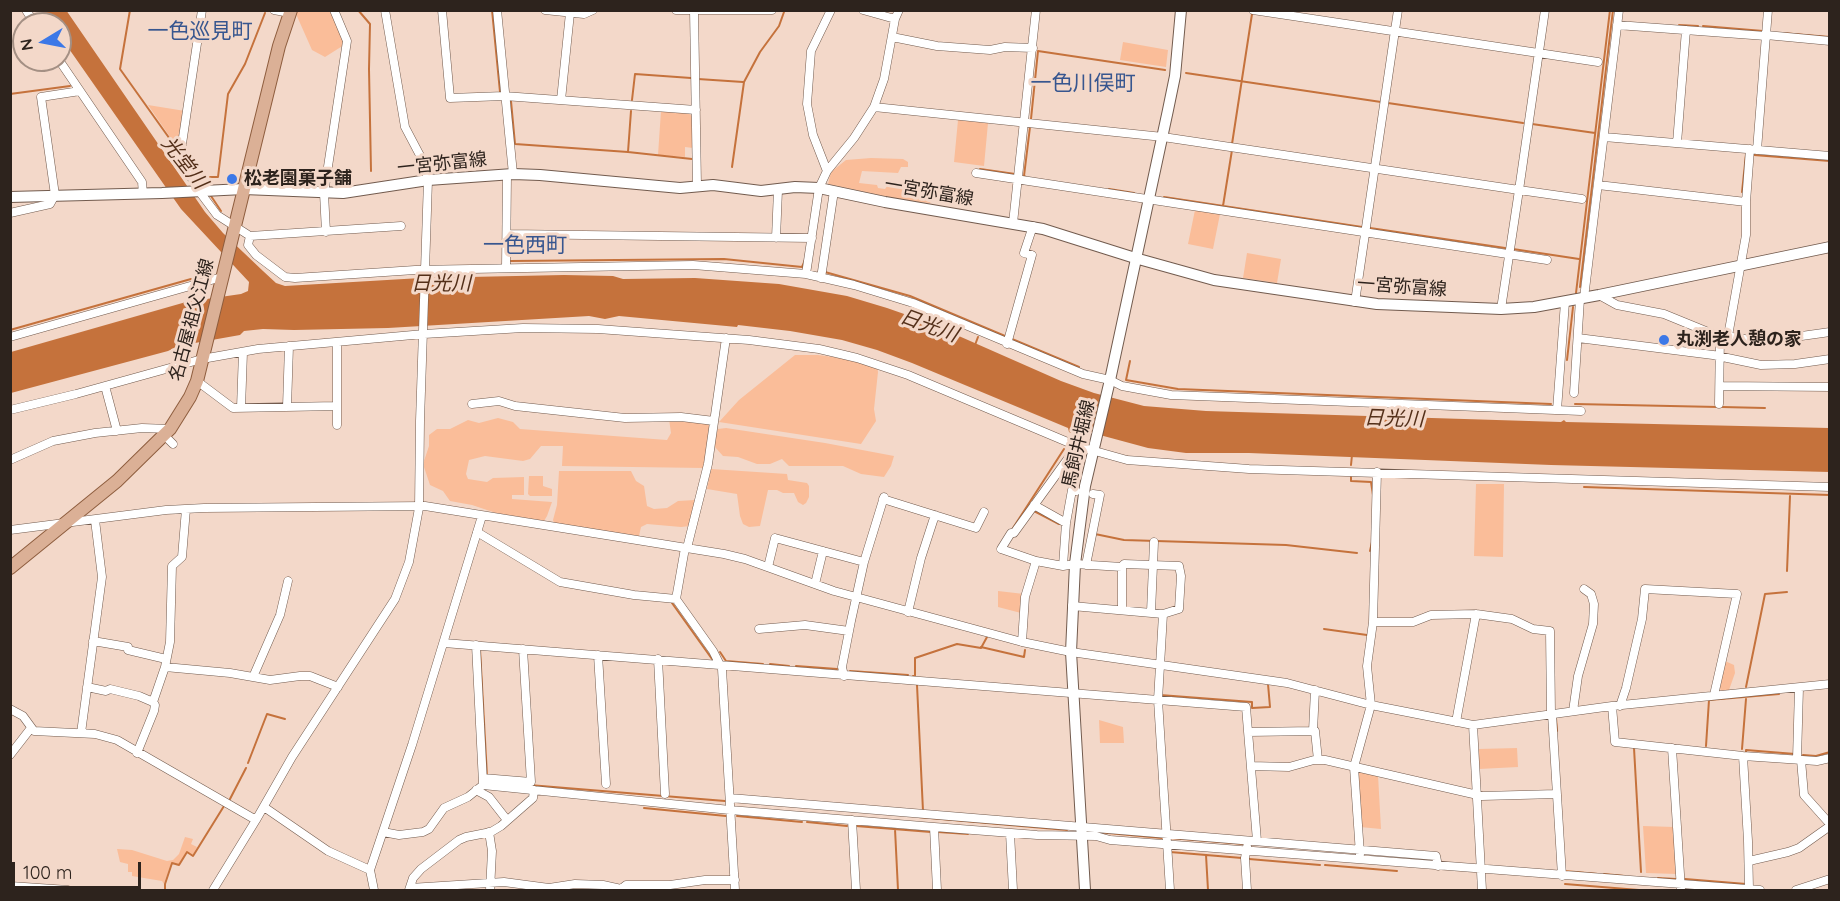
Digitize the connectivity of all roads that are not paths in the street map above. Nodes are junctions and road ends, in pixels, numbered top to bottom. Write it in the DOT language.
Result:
graph roads {
  1 [pos="202,10"];
  2 [pos="274,10"];
  3 [pos="334,10"];
  4 [pos="385,10"];
  5 [pos="442,10"];
  6 [pos="497,10"];
  7 [pos="545,10"];
  8 [pos="593,10"];
  9 [pos="676,10"];
  10 [pos="772,10"];
  11 [pos="831,10"];
  12 [pos="863,10"];
  13 [pos="899,10"];
  14 [pos="1036,10"];
  15 [pos="1181,10"];
  16 [pos="1253,10"];
  17 [pos="1398,10"];
  18 [pos="1545,10"];
  19 [pos="1619,10"];
  20 [pos="1768,10"];
  21 [pos="694,11"];
  22 [pos="291,12"];
  23 [pos="570,13"];
  24 [pos="895,19"];
  25 [pos="1617,25"];
  26 [pos="1686,30"];
  27 [pos="1395,32"];
  28 [pos="1766,36"];
  29 [pos="892,37"];
  30 [pos="1830,41"];
  31 [pos="1033,48"];
  32 [pos="1539,53"];
  33 [pos="1598,62"];
  34 [pos="67,72"];
  35 [pos="80,92"];
  36 [pos="504,96"];
  37 [pos="561,100"];
  38 [pos="874,107"];
  39 [pos="696,110"];
  40 [pos="1025,123"];
  41 [pos="1163,137"];
  42 [pos="1604,137"];
  43 [pos="1677,143"];
  44 [pos="1754,150"];
  45 [pos="1830,156"];
  46 [pos="1375,168"];
  47 [pos="827,171"];
  48 [pos="976,173"];
  49 [pos="510,174"];
  50 [pos="429,180"];
  51 [pos="1019,180"];
  52 [pos="697,185"];
  53 [pos="1598,185"];
  54 [pos="819,188"];
  55 [pos="244,189"];
  56 [pos="778,190"];
  57 [pos="1519,190"];
  58 [pos="198,191"];
  59 [pos="834,191"];
  60 [pos="324,193"];
  61 [pos="143,194"];
  62 [pos="55,195"];
  63 [pos="10,198"];
  64 [pos="1582,199"];
  65 [pos="1148,200"];
  66 [pos="1746,202"];
  67 [pos="10,213"];
  68 [pos="1013,223"];
  69 [pos="401,226"];
  70 [pos="1032,226"];
  71 [pos="234,230"];
  72 [pos="326,232"];
  73 [pos="1365,232"];
  74 [pos="508,234"];
  75 [pos="250,236"];
  76 [pos="776,238"];
  77 [pos="812,238"];
  78 [pos="1830,247"];
  79 [pos="1509,254"];
  80 [pos="1135,258"];
  81 [pos="1548,260"];
  82 [pos="1742,266"];
  83 [pos="506,268"];
  84 [pos="425,271"];
  85 [pos="223,272"];
  86 [pos="806,274"];
  87 [pos="821,278"];
  88 [pos="1599,295"];
  89 [pos="1582,298"];
  90 [pos="1355,302"];
  91 [pos="1565,302"];
  92 [pos="1501,309"];
  93 [pos="424,331"];
  94 [pos="1830,332"];
  95 [pos="1724,336"];
  96 [pos="10,337"];
  97 [pos="726,338"];
  98 [pos="1578,338"];
  99 [pos="337,342"];
  100 [pos="1007,344"];
  101 [pos="289,346"];
  102 [pos="243,352"];
  103 [pos="1720,357"];
  104 [pos="202,359"];
  105 [pos="1830,359"];
  106 [pos="197,381"];
  107 [pos="1110,382"];
  108 [pos="105,386"];
  109 [pos="1720,386"];
  110 [pos="1830,387"];
  111 [pos="1574,393"];
  112 [pos="472,404"];
  113 [pos="1719,404"];
  114 [pos="338,406"];
  115 [pos="287,407"];
  116 [pos="240,408"];
  117 [pos="10,410"];
  118 [pos="1557,410"];
  119 [pos="1581,411"];
  120 [pos="714,421"];
  121 [pos="337,425"];
  122 [pos="117,431"];
  123 [pos="169,436"];
  124 [pos="1077,446"];
  125 [pos="1094,449"];
  126 [pos="10,460"];
  127 [pos="1377,472"];
  128 [pos="1830,487"];
  129 [pos="1076,491"];
  130 [pos="1093,494"];
  131 [pos="1034,505"];
  132 [pos="419,508"];
  133 [pos="186,509"];
  134 [pos="984,512"];
  135 [pos="935,515"];
  136 [pos="482,516"];
  137 [pos="95,520"];
  138 [pos="1066,523"];
  139 [pos="65,524"];
  140 [pos="10,530"];
  141 [pos="477,532"];
  142 [pos="1154,542"];
  143 [pos="686,548"];
  144 [pos="823,551"];
  145 [pos="1036,561"];
  146 [pos="864,562"];
  147 [pos="1081,564"];
  148 [pos="1153,564"];
  149 [pos="1063,566"];
  150 [pos="768,567"];
  151 [pos="1122,567"];
  152 [pos="10,568"];
  153 [pos="288,580"];
  154 [pos="815,584"];
  155 [pos="1584,589"];
  156 [pos="856,597"];
  157 [pos="676,598"];
  158 [pos="1072,606"];
  159 [pos="1122,610"];
  160 [pos="908,612"];
  161 [pos="1151,612"];
  162 [pos="1163,614"];
  163 [pos="1476,614"];
  164 [pos="1373,622"];
  165 [pos="759,629"];
  166 [pos="849,631"];
  167 [pos="93,640"];
  168 [pos="1022,642"];
  169 [pos="444,643"];
  170 [pos="476,645"];
  171 [pos="523,649"];
  172 [pos="1071,652"];
  173 [pos="598,655"];
  174 [pos="658,659"];
  175 [pos="165,663"];
  176 [pos="1159,663"];
  177 [pos="720,664"];
  178 [pos="844,676"];
  179 [pos="254,677"];
  180 [pos="1830,684"];
  181 [pos="87,687"];
  182 [pos="338,687"];
  183 [pos="1799,688"];
  184 [pos="1315,690"];
  185 [pos="1074,693"];
  186 [pos="1714,695"];
  187 [pos="1158,700"];
  188 [pos="153,702"];
  189 [pos="1371,705"];
  190 [pos="1616,706"];
  191 [pos="10,709"];
  192 [pos="1573,711"];
  193 [pos="1552,714"];
  194 [pos="1456,722"];
  195 [pos="1473,725"];
  196 [pos="31,728"];
  197 [pos="1312,731"];
  198 [pos="1248,732"];
  199 [pos="81,733"];
  200 [pos="1672,748"];
  201 [pos="137,753"];
  202 [pos="10,755"];
  203 [pos="1743,756"];
  204 [pos="1830,758"];
  205 [pos="1799,759"];
  206 [pos="1318,760"];
  207 [pos="1251,766"];
  208 [pos="1354,766"];
  209 [pos="481,784"];
  210 [pos="606,784"];
  211 [pos="534,790"];
  212 [pos="665,794"];
  213 [pos="1557,794"];
  214 [pos="1477,795"];
  215 [pos="730,798"];
  216 [pos="264,807"];
  217 [pos="730,810"];
  218 [pos="256,820"];
  219 [pos="507,820"];
  220 [pos="852,820"];
  221 [pos="1830,825"];
  222 [pos="934,827"];
  223 [pos="383,832"];
  224 [pos="489,832"];
  225 [pos="1082,832"];
  226 [pos="1010,833"];
  227 [pos="1166,834"];
  228 [pos="1253,841"];
  229 [pos="1167,844"];
  230 [pos="1360,850"];
  231 [pos="1246,851"];
  232 [pos="1361,860"];
  233 [pos="1749,861"];
  234 [pos="1438,866"];
  235 [pos="370,870"];
  236 [pos="1481,870"];
  237 [pos="1562,876"];
  238 [pos="1830,879"];
  239 [pos="735,880"];
  240 [pos="10,886"];
  241 [pos="491,887"];
  242 [pos="1680,887"];
  243 [pos="409,889"];
  244 [pos="1749,889"];
  245 [pos="621,890"];
  246 [pos="1798,890"];
  247 [pos="68,891"];
  248 [pos="213,891"];
  249 [pos="374,891"];
  250 [pos="735,891"];
  251 [pos="856,891"];
  252 [pos="938,891"];
  253 [pos="1013,891"];
  254 [pos="1085,891"];
  255 [pos="1170,891"];
  256 [pos="1247,891"];
  257 [pos="1482,891"];
  258 [pos="1760,891"];
  1 -- 58 [label="street"];
  2 -- 22 [label="street"];
  3 -- 60 [label="street"];
  4 -- 50 [label="street"];
  5 -- 36 [label="street"];
  6 -- 36 [label="street"];
  7 -- 23 [label="street"];
  8 -- 23 [label="street"];
  9 -- 21 [label="street"];
  10 -- 21 [label="street"];
  11 -- 47 [label="street"];
  12 -- 24 [label="street"];
  13 -- 24 [label="street"];
  14 -- 31 [label="street"];
  15 -- 41 [label="main road, 馬飼井堀線"];
  16 -- 27 [label="street"];
  17 -- 27 [label="street"];
  18 -- 32 [label="street"];
  19 -- 25 [label="street"];
  20 -- 28 [label="street"];
  21 -- 39 [label="street"];
  22 -- 55 [label="main road, 名古屋祖父江線"];
  23 -- 37 [label="street"];
  24 -- 29 [label="street"];
  25 -- 26 [label="street"];
  25 -- 42 [label="street"];
  26 -- 28 [label="street"];
  26 -- 43 [label="street"];
  27 -- 32 [label="street"];
  27 -- 46 [label="street"];
  28 -- 30 [label="street"];
  28 -- 44 [label="street"];
  29 -- 31 [label="street"];
  29 -- 38 [label="street"];
  31 -- 40 [label="street"];
  32 -- 33 [label="street"];
  32 -- 57 [label="street"];
  34 -- 35 [label="street"];
  35 -- 61 [label="street"];
  35 -- 62 [label="street"];
  36 -- 37 [label="street"];
  36 -- 49 [label="street"];
  37 -- 39 [label="street"];
  38 -- 40 [label="street"];
  38 -- 47 [label="street"];
  39 -- 52 [label="street"];
  40 -- 41 [label="street"];
  40 -- 51 [label="street"];
  41 -- 46 [label="street"];
  41 -- 65 [label="main road, 馬飼井堀線"];
  42 -- 43 [label="street"];
  42 -- 53 [label="street"];
  43 -- 44 [label="street"];
  44 -- 45 [label="street"];
  44 -- 66 [label="street"];
  46 -- 57 [label="street"];
  46 -- 73 [label="street"];
  47 -- 54 [label="street"];
  48 -- 51 [label="street"];
  49 -- 50 [label="main road, 一宮弥富線"];
  49 -- 52 [label="main road, 一宮弥富線"];
  49 -- 74 [label="street"];
  50 -- 60 [label="main road, 一宮弥富線"];
  50 -- 84 [label="street"];
  51 -- 65 [label="street"];
  51 -- 68 [label="street"];
  52 -- 56 [label="main road, 一宮弥富線"];
  53 -- 66 [label="street"];
  53 -- 89 [label="street"];
  54 -- 56 [label="main road, 一宮弥富線"];
  54 -- 59 [label="main road, 一宮弥富線"];
  54 -- 77 [label="street"];
  55 -- 58 [label="main road, 一宮弥富線"];
  55 -- 60 [label="main road, 一宮弥富線"];
  55 -- 71 [label="main road, 名古屋祖父江線"];
  56 -- 76 [label="street"];
  57 -- 64 [label="street"];
  57 -- 79 [label="street"];
  58 -- 61 [label="main road, 一宮弥富線"];
  58 -- 71 [label="street"];
  59 -- 68 [label="main road, 一宮弥富線"];
  59 -- 87 [label="street"];
  60 -- 72 [label="street"];
  61 -- 62 [label="main road, 一宮弥富線"];
  62 -- 63 [label="main road, 一宮弥富線"];
  62 -- 67 [label="street"];
  65 -- 73 [label="street"];
  65 -- 80 [label="main road, 馬飼井堀線"];
  66 -- 82 [label="street"];
  68 -- 70 [label="main road, 一宮弥富線"];
  69 -- 72 [label="street"];
  70 -- 80 [label="main road, 一宮弥富線"];
  70 -- 100 [label="street"];
  71 -- 75 [label="street"];
  71 -- 85 [label="main road, 名古屋祖父江線"];
  72 -- 75 [label="street"];
  73 -- 79 [label="street"];
  73 -- 90 [label="street"];
  74 -- 76 [label="street"];
  74 -- 83 [label="street"];
  75 -- 84 [label="street"];
  76 -- 77 [label="street"];
  77 -- 86 [label="street"];
  78 -- 82 [label="main road, 一宮弥富線"];
  79 -- 81 [label="street"];
  79 -- 92 [label="street"];
  80 -- 90 [label="main road, 一宮弥富線"];
  80 -- 107 [label="main road, 馬飼井堀線"];
  82 -- 88 [label="main road, 一宮弥富線"];
  82 -- 95 [label="street"];
  83 -- 84 [label="street"];
  83 -- 86 [label="street"];
  84 -- 93 [label="street"];
  85 -- 96 [label="street"];
  85 -- 104 [label="main road, 名古屋祖父江線"];
  86 -- 87 [label="street"];
  87 -- 100 [label="street"];
  88 -- 89 [label="main road, 一宮弥富線"];
  88 -- 95 [label="street"];
  89 -- 91 [label="main road, 一宮弥富線"];
  89 -- 98 [label="street"];
  90 -- 92 [label="main road, 一宮弥富線"];
  91 -- 92 [label="main road, 一宮弥富線"];
  91 -- 118 [label="street"];
  93 -- 97 [label="street"];
  93 -- 99 [label="street"];
  93 -- 132 [label="street"];
  94 -- 95 [label="street"];
  95 -- 103 [label="street"];
  97 -- 120 [label="street"];
  97 -- 124 [label="street"];
  98 -- 103 [label="street"];
  98 -- 111 [label="street"];
  99 -- 101 [label="street"];
  99 -- 114 [label="street"];
  100 -- 107 [label="street"];
  101 -- 102 [label="street"];
  101 -- 115 [label="street"];
  102 -- 104 [label="street"];
  102 -- 116 [label="street"];
  103 -- 105 [label="street"];
  103 -- 109 [label="street"];
  104 -- 106 [label="main road, 名古屋祖父江線"];
  104 -- 108 [label="street"];
  106 -- 116 [label="street"];
  106 -- 123 [label="main road, 名古屋祖父江線"];
  107 -- 118 [label="street"];
  107 -- 125 [label="main road, 馬飼井堀線"];
  108 -- 117 [label="street"];
  108 -- 122 [label="street"];
  109 -- 110 [label="street"];
  109 -- 113 [label="street"];
  112 -- 120 [label="street"];
  114 -- 115 [label="street"];
  114 -- 121 [label="street"];
  115 -- 116 [label="street"];
  118 -- 119 [label="street"];
  120 -- 143 [label="street"];
  122 -- 123 [label="street"];
  122 -- 126 [label="street"];
  123 -- 139 [label="main road, 名古屋祖父江線"];
  124 -- 125 [label="street"];
  124 -- 131 [label="street"];
  125 -- 127 [label="street"];
  125 -- 147 [label="main road, 馬飼井堀線"];
  127 -- 128 [label="street"];
  127 -- 164 [label="street"];
  129 -- 138 [label="street"];
  130 -- 147 [label="street"];
  131 -- 138 [label="street"];
  131 -- 145 [label="street"];
  132 -- 133 [label="street"];
  132 -- 136 [label="street"];
  132 -- 182 [label="street"];
  133 -- 137 [label="street"];
  133 -- 175 [label="street"];
  134 -- 135 [label="street"];
  135 -- 146 [label="street"];
  135 -- 160 [label="street"];
  136 -- 141 [label="street"];
  136 -- 143 [label="street"];
  137 -- 139 [label="street"];
  137 -- 167 [label="street"];
  138 -- 149 [label="street"];
  139 -- 140 [label="street"];
  139 -- 152 [label="main road, 名古屋祖父江線"];
  141 -- 157 [label="street"];
  141 -- 169 [label="street"];
  142 -- 148 [label="street"];
  143 -- 150 [label="street"];
  143 -- 157 [label="street"];
  144 -- 146 [label="street"];
  144 -- 150 [label="street"];
  144 -- 154 [label="street"];
  145 -- 149 [label="street"];
  145 -- 168 [label="street"];
  146 -- 156 [label="street"];
  147 -- 149 [label="street"];
  147 -- 151 [label="street"];
  147 -- 158 [label="main road, 馬飼井堀線"];
  148 -- 151 [label="street"];
  148 -- 161 [label="street"];
  148 -- 162 [label="street"];
  150 -- 154 [label="street"];
  151 -- 159 [label="street"];
  153 -- 179 [label="street"];
  154 -- 156 [label="street"];
  155 -- 192 [label="street"];
  156 -- 160 [label="street"];
  156 -- 166 [label="street"];
  157 -- 177 [label="street"];
  158 -- 159 [label="street"];
  158 -- 172 [label="main road, 馬飼井堀線"];
  159 -- 161 [label="street"];
  160 -- 168 [label="street"];
  161 -- 162 [label="street"];
  162 -- 176 [label="street"];
  163 -- 164 [label="street"];
  163 -- 193 [label="street"];
  163 -- 194 [label="street"];
  164 -- 189 [label="street"];
  165 -- 166 [label="street"];
  166 -- 178 [label="street"];
  167 -- 175 [label="street"];
  167 -- 181 [label="street"];
  168 -- 172 [label="street"];
  169 -- 170 [label="street"];
  169 -- 223 [label="street"];
  170 -- 171 [label="street"];
  170 -- 209 [label="street"];
  171 -- 173 [label="street"];
  171 -- 209 [label="street"];
  172 -- 176 [label="street"];
  172 -- 185 [label="main road, 馬飼井堀線"];
  173 -- 174 [label="street"];
  173 -- 210 [label="street"];
  174 -- 177 [label="street"];
  174 -- 212 [label="street"];
  175 -- 179 [label="street"];
  175 -- 188 [label="street"];
  176 -- 184 [label="street"];
  176 -- 187 [label="street"];
  177 -- 178 [label="street"];
  177 -- 215 [label="street"];
  178 -- 185 [label="street"];
  179 -- 182 [label="street"];
  180 -- 183 [label="street"];
  181 -- 188 [label="street"];
  181 -- 199 [label="street"];
  182 -- 216 [label="street"];
  183 -- 186 [label="street"];
  183 -- 205 [label="street"];
  184 -- 189 [label="street"];
  184 -- 197 [label="street"];
  185 -- 187 [label="street"];
  185 -- 225 [label="main road, 馬飼井堀線"];
  186 -- 190 [label="street"];
  186 -- 190 [label="street"];
  187 -- 198 [label="street"];
  187 -- 227 [label="street"];
  188 -- 201 [label="street"];
  189 -- 194 [label="street"];
  189 -- 208 [label="street"];
  190 -- 192 [label="street"];
  190 -- 200 [label="street"];
  191 -- 196 [label="street"];
  192 -- 193 [label="street"];
  193 -- 195 [label="street"];
  193 -- 213 [label="street"];
  194 -- 195 [label="street"];
  195 -- 214 [label="street"];
  196 -- 199 [label="street"];
  196 -- 202 [label="street"];
  197 -- 198 [label="street"];
  197 -- 206 [label="street"];
  198 -- 207 [label="street"];
  199 -- 201 [label="street"];
  200 -- 203 [label="street"];
  200 -- 242 [label="street"];
  201 -- 218 [label="street"];
  203 -- 205 [label="street"];
  203 -- 233 [label="street"];
  204 -- 205 [label="street"];
  205 -- 221 [label="street"];
  206 -- 207 [label="street"];
  206 -- 208 [label="street"];
  207 -- 228 [label="street"];
  208 -- 214 [label="street"];
  208 -- 230 [label="street"];
  209 -- 211 [label="street"];
  209 -- 219 [label="street"];
  209 -- 223 [label="street"];
  211 -- 217 [label="street"];
  211 -- 219 [label="street"];
  213 -- 214 [label="street"];
  213 -- 237 [label="street"];
  214 -- 236 [label="street"];
  215 -- 217 [label="street"];
  215 -- 225 [label="street"];
  216 -- 218 [label="street"];
  216 -- 235 [label="street"];
  217 -- 220 [label="street"];
  217 -- 239 [label="street"];
  218 -- 248 [label="street"];
  219 -- 224 [label="street"];
  220 -- 222 [label="street"];
  220 -- 251 [label="street"];
  221 -- 233 [label="street"];
  222 -- 226 [label="street"];
  222 -- 252 [label="street"];
  223 -- 235 [label="street"];
  224 -- 241 [label="street"];
  224 -- 243 [label="street"];
  225 -- 226 [label="street"];
  225 -- 227 [label="street"];
  225 -- 229 [label="street"];
  225 -- 254 [label="main road, 馬飼井堀線"];
  226 -- 253 [label="street"];
  227 -- 228 [label="street"];
  227 -- 229 [label="street"];
  228 -- 230 [label="street"];
  228 -- 231 [label="street"];
  229 -- 231 [label="street"];
  229 -- 255 [label="street"];
  230 -- 232 [label="street"];
  230 -- 234 [label="street"];
  231 -- 232 [label="street"];
  231 -- 256 [label="street"];
  232 -- 234 [label="street"];
  233 -- 244 [label="street"];
  234 -- 236 [label="street"];
  235 -- 249 [label="street"];
  236 -- 237 [label="street"];
  236 -- 257 [label="street"];
  237 -- 242 [label="street"];
  238 -- 246 [label="street"];
  239 -- 245 [label="street"];
  239 -- 250 [label="street"];
  240 -- 247 [label="street"];
  241 -- 243 [label="street"];
  241 -- 245 [label="street"];
  242 -- 244 [label="street"];
  244 -- 258 [label="street"];
}
